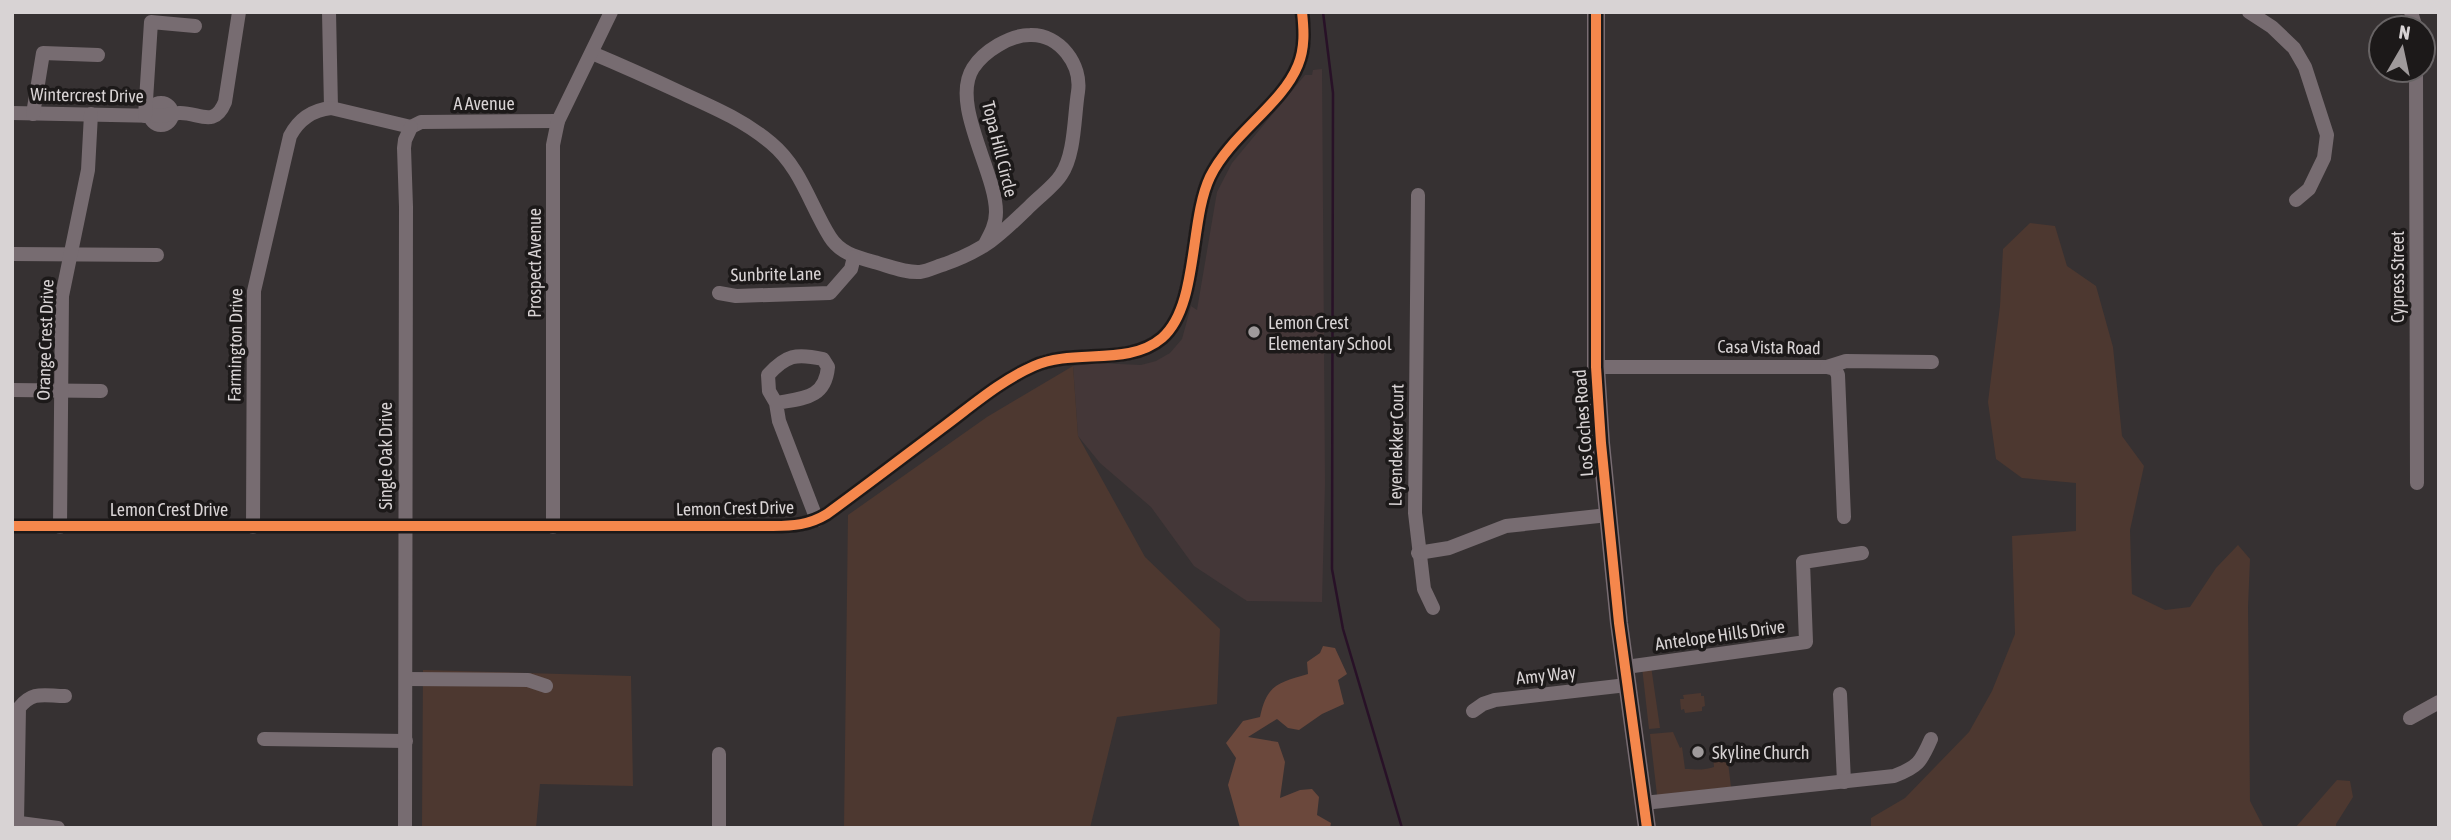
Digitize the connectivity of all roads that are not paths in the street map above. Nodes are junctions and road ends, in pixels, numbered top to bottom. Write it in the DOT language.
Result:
graph roads {
  1 [pos="239,12"];
  2 [pos="329,12"];
  3 [pos="611,12"];
  4 [pos="1302,12"];
  5 [pos="1596,12"];
  6 [pos="2249,12"];
  7 [pos="195,26"];
  8 [pos="592,52"];
  9 [pos="99,55"];
  10 [pos="2416,84"];
  11 [pos="331,108"];
  12 [pos="12,113"];
  13 [pos="33,114"];
  14 [pos="91,114"];
  15 [pos="157,116"];
  16 [pos="558,121"];
  17 [pos="411,127"];
  18 [pos="1418,195"];
  19 [pos="2296,200"];
  20 [pos="984,246"];
  21 [pos="12,254"];
  22 [pos="70,254"];
  23 [pos="157,255"];
  24 [pos="855,257"];
  25 [pos="719,293"];
  26 [pos="1932,362"];
  27 [pos="1596,367"];
  28 [pos="1827,367"];
  29 [pos="12,390"];
  30 [pos="101,391"];
  31 [pos="62,392"];
  32 [pos="776,404"];
  33 [pos="2417,484"];
  34 [pos="1608,515"];
  35 [pos="1844,517"];
  36 [pos="817,520"];
  37 [pos="12,526"];
  38 [pos="60,527"];
  39 [pos="253,527"];
  40 [pos="404,527"];
  41 [pos="553,527"];
  42 [pos="1418,553"];
  43 [pos="1862,554"];
  44 [pos="1433,608"];
  45 [pos="1627,676"];
  46 [pos="406,679"];
  47 [pos="546,686"];
  48 [pos="1840,694"];
  49 [pos="65,696"];
  50 [pos="2439,702"];
  51 [pos="1473,711"];
  52 [pos="2410,718"];
  53 [pos="264,739"];
  54 [pos="1931,739"];
  55 [pos="406,741"];
  56 [pos="719,754"];
  57 [pos="1844,782"];
  58 [pos="1644,803"];
  59 [pos="15,822"];
  60 [pos="58,828"];
  61 [pos="405,828"];
  62 [pos="719,828"];
  63 [pos="1647,828"];
  1 -- 15 [label="street, Wintercrest Drive"];
  2 -- 11 [label="street"];
  3 -- 8 [label="street, Prospect Avenue"];
  4 -- 36 [label="street, Lemon Crest Drive"];
  5 -- 27 [label="main road, Los Coches Road"];
  6 -- 19 [label="street"];
  7 -- 15 [label="street"];
  8 -- 16 [label="street, Prospect Avenue"];
  8 -- 24 [label="street, Topa Hill Circle"];
  9 -- 13 [label="street"];
  10 -- 33 [label="street, Cypress Street"];
  11 -- 17 [label="street"];
  11 -- 39 [label="street, Farmington Drive"];
  12 -- 13 [label="street, Wintercrest Drive"];
  13 -- 14 [label="street, Wintercrest Drive"];
  14 -- 15 [label="street, Wintercrest Drive"];
  14 -- 22 [label="street, Orange Crest Drive"];
  16 -- 17 [label="street, A Avenue"];
  16 -- 41 [label="street, Prospect Avenue"];
  17 -- 40 [label="street, Single Oak Drive"];
  18 -- 42 [label="street, Leyendekker Court"];
  20 -- 20 [label="street, Topa Hill Circle"];
  20 -- 24 [label="street, Topa Hill Circle"];
  21 -- 22 [label="street"];
  22 -- 23 [label="street"];
  22 -- 31 [label="street, Orange Crest Drive"];
  24 -- 25 [label="street, Sunbrite Lane"];
  26 -- 28 [label="street"];
  27 -- 28 [label="street, Casa Vista Road"];
  27 -- 34 [label="main road, Los Coches Road"];
  28 -- 35 [label="street, Casa Vista Road"];
  29 -- 31 [label="street"];
  30 -- 31 [label="street"];
  31 -- 38 [label="street, Orange Crest Drive"];
  32 -- 36 [label="street"];
  34 -- 42 [label="street"];
  34 -- 45 [label="main road, Los Coches Road"];
  36 -- 41 [label="street, Lemon Crest Drive"];
  37 -- 38 [label="street, Lemon Crest Drive"];
  38 -- 39 [label="street, Lemon Crest Drive"];
  39 -- 40 [label="street, Lemon Crest Drive"];
  40 -- 41 [label="street, Lemon Crest Drive"];
  40 -- 46 [label="street, Single Oak Drive"];
  42 -- 44 [label="street, Leyendekker Court"];
  43 -- 45 [label="street, Antelope Hills Drive"];
  45 -- 51 [label="street, Amy Way"];
  45 -- 58 [label="main road, Los Coches Road"];
  46 -- 47 [label="street"];
  46 -- 55 [label="street, Single Oak Drive"];
  48 -- 57 [label="street"];
  49 -- 59 [label="street"];
  50 -- 52 [label="street"];
  53 -- 55 [label="street"];
  54 -- 57 [label="street"];
  55 -- 61 [label="street, Single Oak Drive"];
  56 -- 62 [label="street"];
  57 -- 58 [label="street"];
  58 -- 63 [label="main road, Los Coches Road"];
  59 -- 60 [label="street"];
}
